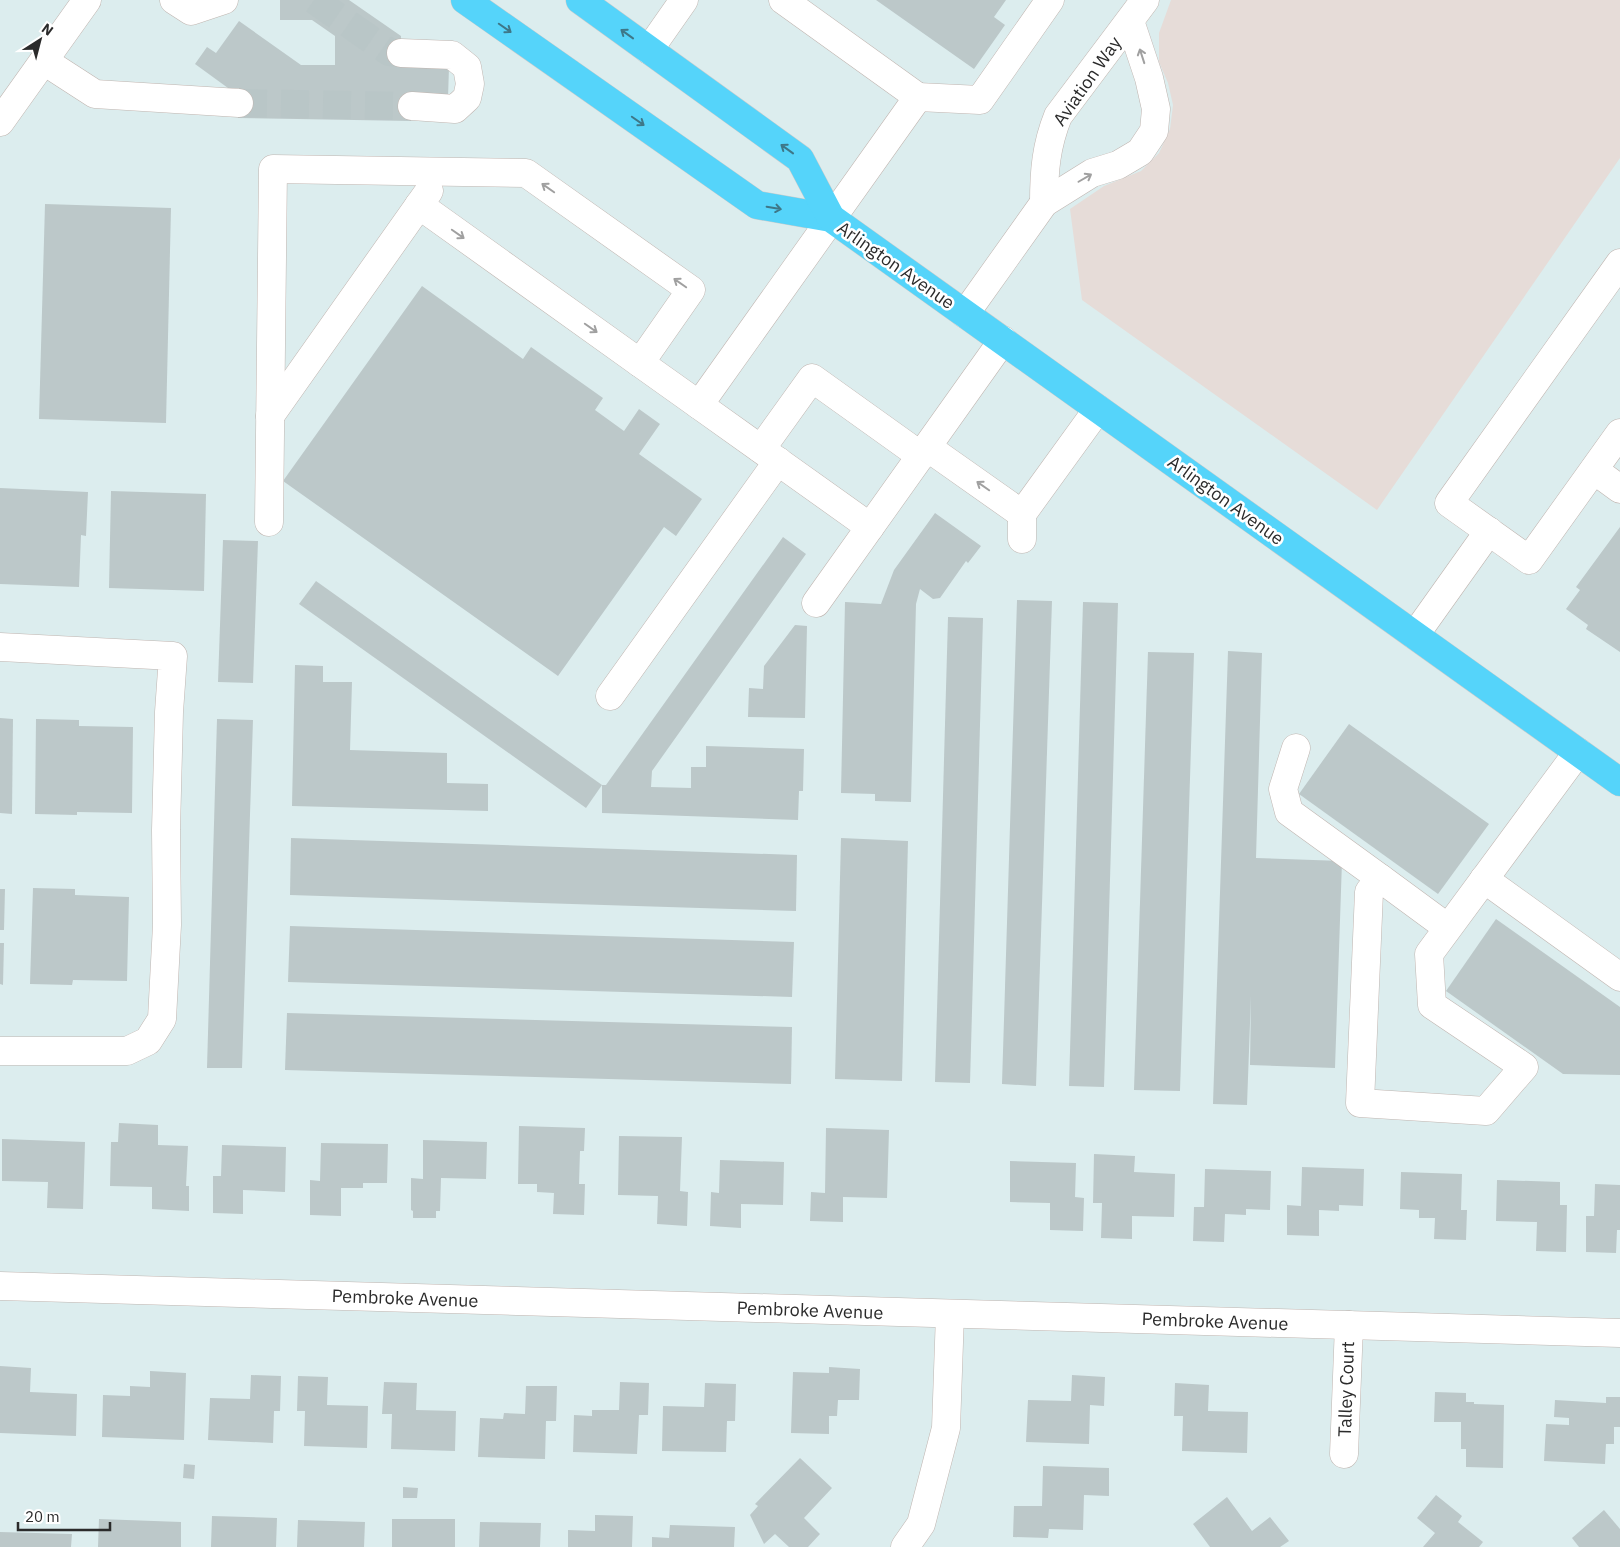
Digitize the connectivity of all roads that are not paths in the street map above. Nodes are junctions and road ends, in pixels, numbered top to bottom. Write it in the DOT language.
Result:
graph roads {
  1 [pos="86,0"];
  2 [pos="174,0"];
  3 [pos="224,0"];
  4 [pos="465,0"];
  5 [pos="684,0"];
  6 [pos="783,0"];
  7 [pos="1050,0"];
  8 [pos="594,4"];
  9 [pos="1138,10"];
  10 [pos="649,50"];
  11 [pos="401,53"];
  12 [pos="44,61"];
  13 [pos="918,97"];
  14 [pos="239,103"];
  15 [pos="412,106"];
  16 [pos="0,122"];
  17 [pos="443,172"];
  18 [pos="1044,203"];
  19 [pos="419,205"];
  20 [pos="832,218"];
  21 [pos="1620,263"];
  22 [pos="965,314"];
  23 [pos="1003,340"];
  24 [pos="640,363"];
  25 [pos="699,404"];
  26 [pos="1098,409"];
  27 [pos="270,416"];
  28 [pos="1620,434"];
  29 [pos="924,451"];
  30 [pos="769,455"];
  31 [pos="1594,470"];
  32 [pos="1620,489"];
  33 [pos="269,522"];
  34 [pos="870,526"];
  35 [pos="1489,531"];
  36 [pos="816,603"];
  37 [pos="1415,635"];
  38 [pos="0,648"];
  39 [pos="610,696"];
  40 [pos="1296,748"];
  41 [pos="1578,752"];
  42 [pos="1620,782"];
  43 [pos="1380,878"];
  44 [pos="1484,879"];
  45 [pos="1448,928"];
  46 [pos="1620,977"];
  47 [pos="0,1051"];
  48 [pos="0,1286"];
  49 [pos="950,1314"];
  50 [pos="1349,1325"];
  51 [pos="1620,1333"];
  52 [pos="1344,1454"];
  53 [pos="905,1547"];
  1 -- 12 [label="street"];
  2 -- 3 [label="street"];
  4 -- 20 [label="main road, Arlington Avenue, one-way"];
  5 -- 10 [label="street"];
  6 -- 13 [label="street"];
  7 -- 13 [label="street"];
  10 -- 8 [label="main road, Arlington Avenue, one-way"];
  9 -- 18 [label="street, Aviation Way"];
  18 -- 9 [label="street, Aviation Way, one-way"];
  20 -- 10 [label="main road, Arlington Avenue, one-way"];
  11 -- 15 [label="street"];
  12 -- 14 [label="street"];
  12 -- 16 [label="street"];
  13 -- 20 [label="street"];
  17 -- 19 [label="street"];
  24 -- 17 [label="street, one-way"];
  17 -- 27 [label="street"];
  18 -- 22 [label="street, Aviation Way"];
  19 -- 24 [label="street, one-way"];
  19 -- 27 [label="street"];
  20 -- 22 [label="main road, Arlington Avenue"];
  20 -- 25 [label="street"];
  21 -- 35 [label="street"];
  22 -- 23 [label="main road, Arlington Avenue"];
  23 -- 26 [label="main road, Arlington Avenue"];
  23 -- 29 [label="street"];
  24 -- 25 [label="street"];
  25 -- 30 [label="street"];
  26 -- 29 [label="street, one-way"];
  26 -- 37 [label="main road, Arlington Avenue"];
  27 -- 33 [label="street"];
  28 -- 31 [label="street"];
  29 -- 30 [label="street"];
  29 -- 34 [label="street"];
  30 -- 34 [label="street"];
  30 -- 39 [label="street"];
  31 -- 32 [label="street"];
  31 -- 35 [label="street"];
  34 -- 36 [label="street"];
  35 -- 37 [label="street"];
  37 -- 41 [label="main road, Arlington Avenue"];
  38 -- 47 [label="street"];
  40 -- 43 [label="street"];
  41 -- 42 [label="main road, Arlington Avenue"];
  41 -- 44 [label="street"];
  43 -- 45 [label="street"];
  43 -- 45 [label="street"];
  44 -- 45 [label="street"];
  44 -- 46 [label="street"];
  48 -- 49 [label="street, Pembroke Avenue"];
  49 -- 50 [label="street, Pembroke Avenue"];
  49 -- 53 [label="street"];
  50 -- 51 [label="street, Pembroke Avenue"];
  50 -- 52 [label="street, Talley Court"];
}
